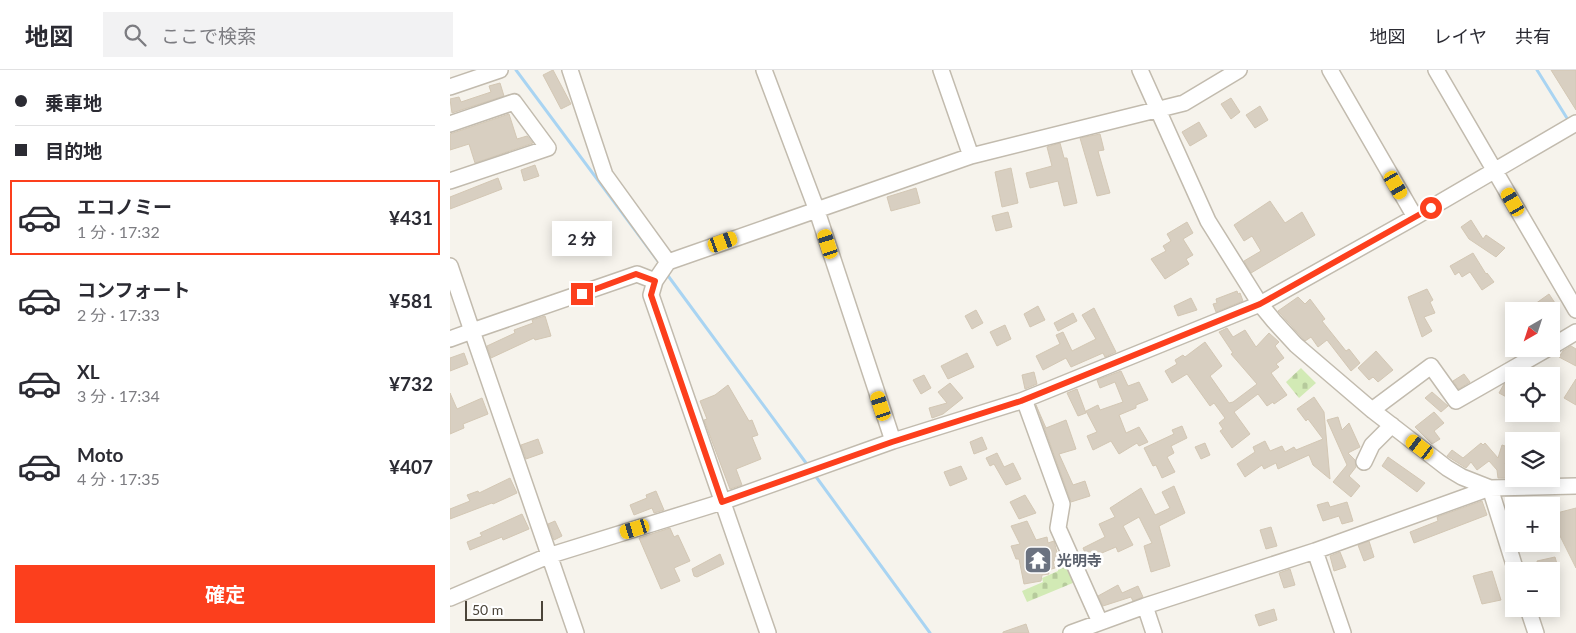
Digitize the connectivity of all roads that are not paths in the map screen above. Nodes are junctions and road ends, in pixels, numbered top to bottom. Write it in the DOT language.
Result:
graph roads {
  1 [pos="499,70"];
  2 [pos="570,70"];
  3 [pos="764,70"];
  4 [pos="941,70"];
  5 [pos="1140,70"];
  6 [pos="1238,70"];
  7 [pos="1330,70"];
  8 [pos="1436,70"];
  9 [pos="450,87"];
  10 [pos="1157,112"];
  11 [pos="1576,122"];
  12 [pos="450,124"];
  13 [pos="971,156"];
  14 [pos="1495,171"];
  15 [pos="450,181"];
  16 [pos="816,208"];
  17 [pos="1415,217"];
  18 [pos="668,262"];
  19 [pos="450,266"];
  20 [pos="655,281"];
  21 [pos="1260,304"];
  22 [pos="1576,310"];
  23 [pos="472,331"];
  24 [pos="1576,332"];
  25 [pos="450,339"];
  26 [pos="1560,341"];
  27 [pos="1531,358"];
  28 [pos="1021,401"];
  29 [pos="1372,410"];
  30 [pos="1392,426"];
  31 [pos="892,442"];
  32 [pos="1364,462"];
  33 [pos="1576,486"];
  34 [pos="1490,488"];
  35 [pos="722,502"];
  36 [pos="1315,551"];
  37 [pos="548,556"];
  38 [pos="1513,562"];
  39 [pos="450,598"];
  40 [pos="1145,606"];
  41 [pos="1531,617"];
  42 [pos="1100,622"];
  43 [pos="576,633"];
  44 [pos="768,633"];
  45 [pos="1071,633"];
  46 [pos="1154,633"];
  47 [pos="1344,633"];
  48 [pos="1536,633"];
  1 -- 9 [label="street"];
  2 -- 18 [label="street"];
  3 -- 16 [label="street"];
  4 -- 13 [label="street"];
  5 -- 10 [label="street"];
  6 -- 10 [label="street"];
  7 -- 17 [label="street"];
  8 -- 14 [label="street"];
  10 -- 13 [label="street"];
  10 -- 21 [label="street"];
  11 -- 14 [label="street"];
  12 -- 15 [label="street"];
  13 -- 16 [label="street"];
  14 -- 17 [label="street"];
  14 -- 22 [label="street"];
  16 -- 18 [label="street"];
  16 -- 31 [label="street"];
  17 -- 21 [label="street"];
  18 -- 20 [label="street"];
  19 -- 23 [label="street"];
  20 -- 23 [label="street"];
  20 -- 35 [label="street"];
  21 -- 28 [label="street"];
  21 -- 29 [label="street"];
  23 -- 25 [label="street"];
  23 -- 37 [label="street"];
  24 -- 26 [label="street"];
  27 -- 29 [label="street"];
  28 -- 31 [label="street"];
  28 -- 42 [label="street"];
  29 -- 30 [label="street"];
  30 -- 32 [label="street"];
  30 -- 34 [label="street"];
  31 -- 35 [label="street"];
  33 -- 34 [label="street"];
  34 -- 36 [label="street"];
  34 -- 38 [label="street"];
  35 -- 37 [label="street"];
  35 -- 44 [label="street"];
  36 -- 40 [label="street"];
  36 -- 47 [label="street"];
  37 -- 39 [label="street"];
  37 -- 43 [label="street"];
  40 -- 42 [label="street"];
  40 -- 46 [label="street"];
  41 -- 48 [label="street"];
  42 -- 45 [label="street"];
}
